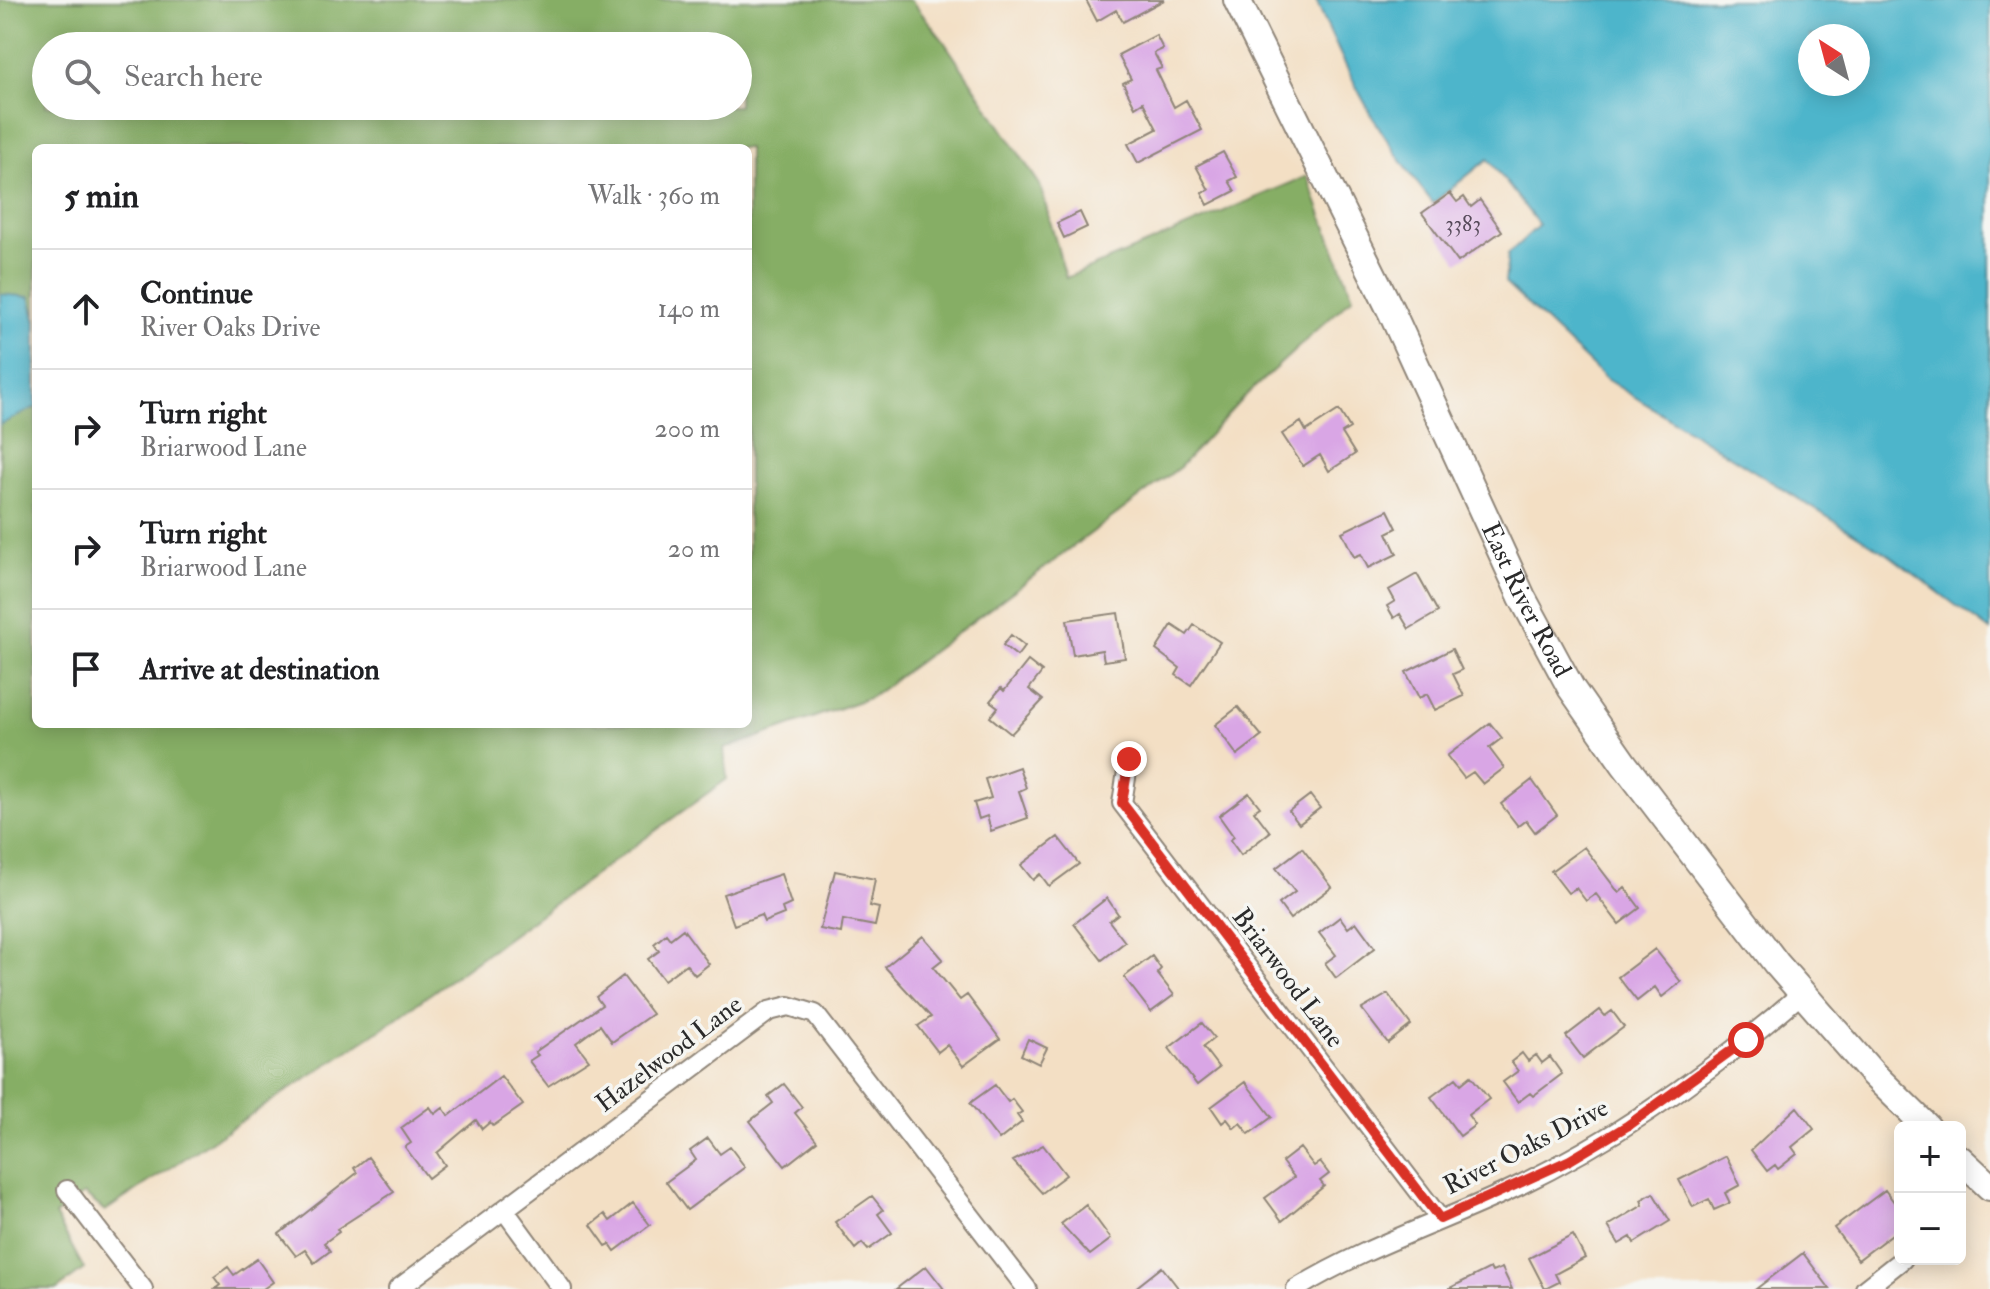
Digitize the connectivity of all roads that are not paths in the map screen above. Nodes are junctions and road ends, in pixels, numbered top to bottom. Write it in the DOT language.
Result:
graph roads {
  1 [pos="1237,0"];
  2 [pos="1129,759"];
  3 [pos="1801,994"];
  4 [pos="1921,1121"];
  5 [pos="1966,1165"];
  6 [pos="1990,1187"];
  7 [pos="67,1190"];
  8 [pos="505,1211"];
  9 [pos="1440,1219"];
  10 [pos="1895,1265"];
  11 [pos="143,1289"];
  12 [pos="398,1289"];
  13 [pos="562,1289"];
  14 [pos="1027,1289"];
  15 [pos="1296,1289"];
  16 [pos="1865,1289"];
  1 -- 3 [label="main road, East River Road"];
  2 -- 9 [label="street, Briarwood Lane"];
  3 -- 4 [label="main road, East River Road"];
  3 -- 9 [label="street, River Oaks Drive"];
  5 -- 6 [label="main road"];
  7 -- 11 [label="street"];
  8 -- 12 [label="street, Hazelwood Lane"];
  8 -- 13 [label="street"];
  8 -- 14 [label="street, Hazelwood Lane"];
  9 -- 15 [label="street, River Oaks Drive"];
  10 -- 16 [label="street"];
}
